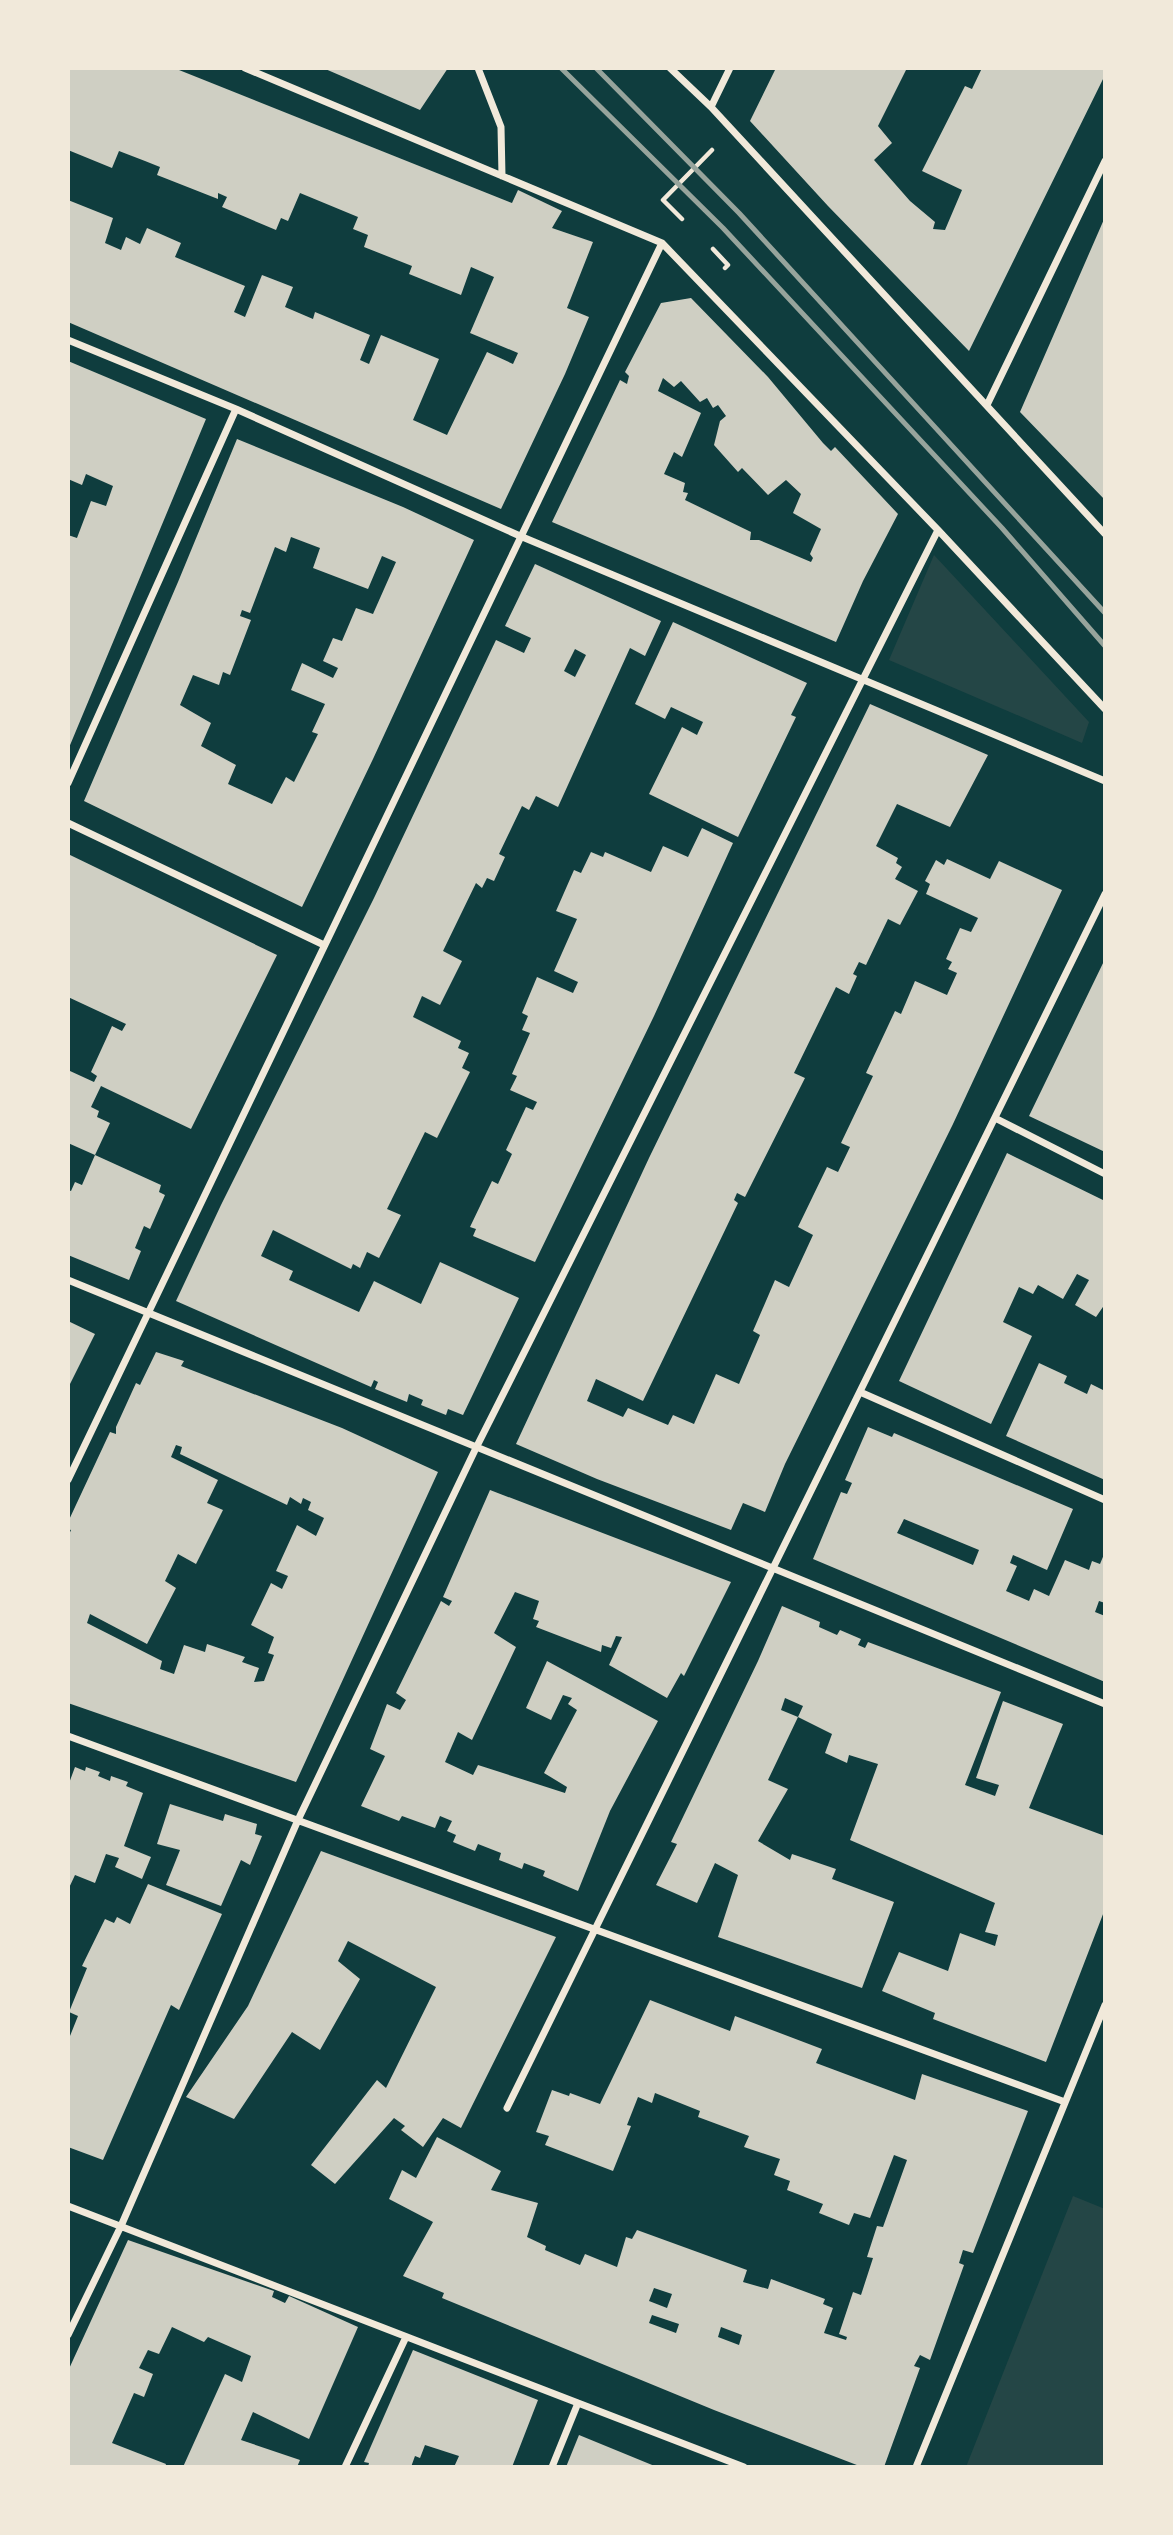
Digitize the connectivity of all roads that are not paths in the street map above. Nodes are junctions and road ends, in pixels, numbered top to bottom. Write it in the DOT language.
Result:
graph roads {
  1 [pos="245,68"];
  2 [pos="478,68"];
  3 [pos="670,68"];
  4 [pos="730,68"];
  5 [pos="711,107"];
  6 [pos="1105,161"];
  7 [pos="502,176"];
  8 [pos="662,243"];
  9 [pos="68,340"];
  10 [pos="987,405"];
  11 [pos="236,409"];
  12 [pos="938,530"];
  13 [pos="1105,534"];
  14 [pos="520,536"];
  15 [pos="861,679"];
  16 [pos="1105,709"];
  17 [pos="1105,781"];
  18 [pos="68,783"];
  19 [pos="68,823"];
  20 [pos="1105,894"];
  21 [pos="324,945"];
  22 [pos="995,1118"];
  23 [pos="1105,1174"];
  24 [pos="68,1280"];
  25 [pos="148,1313"];
  26 [pos="860,1392"];
  27 [pos="476,1448"];
  28 [pos="68,1480"];
  29 [pos="1105,1500"];
  30 [pos="772,1568"];
  31 [pos="1105,1704"];
  32 [pos="68,1736"];
  33 [pos="299,1820"];
  34 [pos="595,1930"];
  35 [pos="1105,2005"];
  36 [pos="1065,2102"];
  37 [pos="507,2108"];
  38 [pos="68,2206"];
  39 [pos="121,2226"];
  40 [pos="68,2335"];
  41 [pos="406,2337"];
  42 [pos="578,2403"];
  43 [pos="345,2467"];
  44 [pos="552,2467"];
  45 [pos="744,2467"];
  46 [pos="916,2467"];
  1 -- 7 [label="street"];
  2 -- 7 [label="street"];
  3 -- 5 [label="street"];
  4 -- 5 [label="street"];
  5 -- 10 [label="street"];
  6 -- 10 [label="street"];
  7 -- 8 [label="street"];
  8 -- 12 [label="street"];
  8 -- 14 [label="street"];
  9 -- 11 [label="street"];
  10 -- 13 [label="street"];
  11 -- 14 [label="street"];
  11 -- 18 [label="street"];
  12 -- 15 [label="street"];
  12 -- 16 [label="street"];
  14 -- 15 [label="street"];
  14 -- 21 [label="street"];
  15 -- 17 [label="street"];
  15 -- 27 [label="street"];
  19 -- 21 [label="street"];
  20 -- 22 [label="street"];
  21 -- 25 [label="street"];
  22 -- 23 [label="street"];
  22 -- 26 [label="street"];
  24 -- 25 [label="street"];
  25 -- 27 [label="street"];
  25 -- 28 [label="street"];
  26 -- 29 [label="street"];
  26 -- 30 [label="street"];
  27 -- 30 [label="street"];
  27 -- 33 [label="street"];
  30 -- 31 [label="street"];
  30 -- 34 [label="street"];
  32 -- 33 [label="street"];
  33 -- 34 [label="street"];
  33 -- 39 [label="street"];
  34 -- 36 [label="street"];
  34 -- 37 [label="street"];
  35 -- 36 [label="street"];
  36 -- 46 [label="street"];
  38 -- 39 [label="street"];
  39 -- 40 [label="street"];
  39 -- 41 [label="street"];
  41 -- 42 [label="street"];
  41 -- 43 [label="street"];
  42 -- 44 [label="street"];
  42 -- 45 [label="street"];
}
